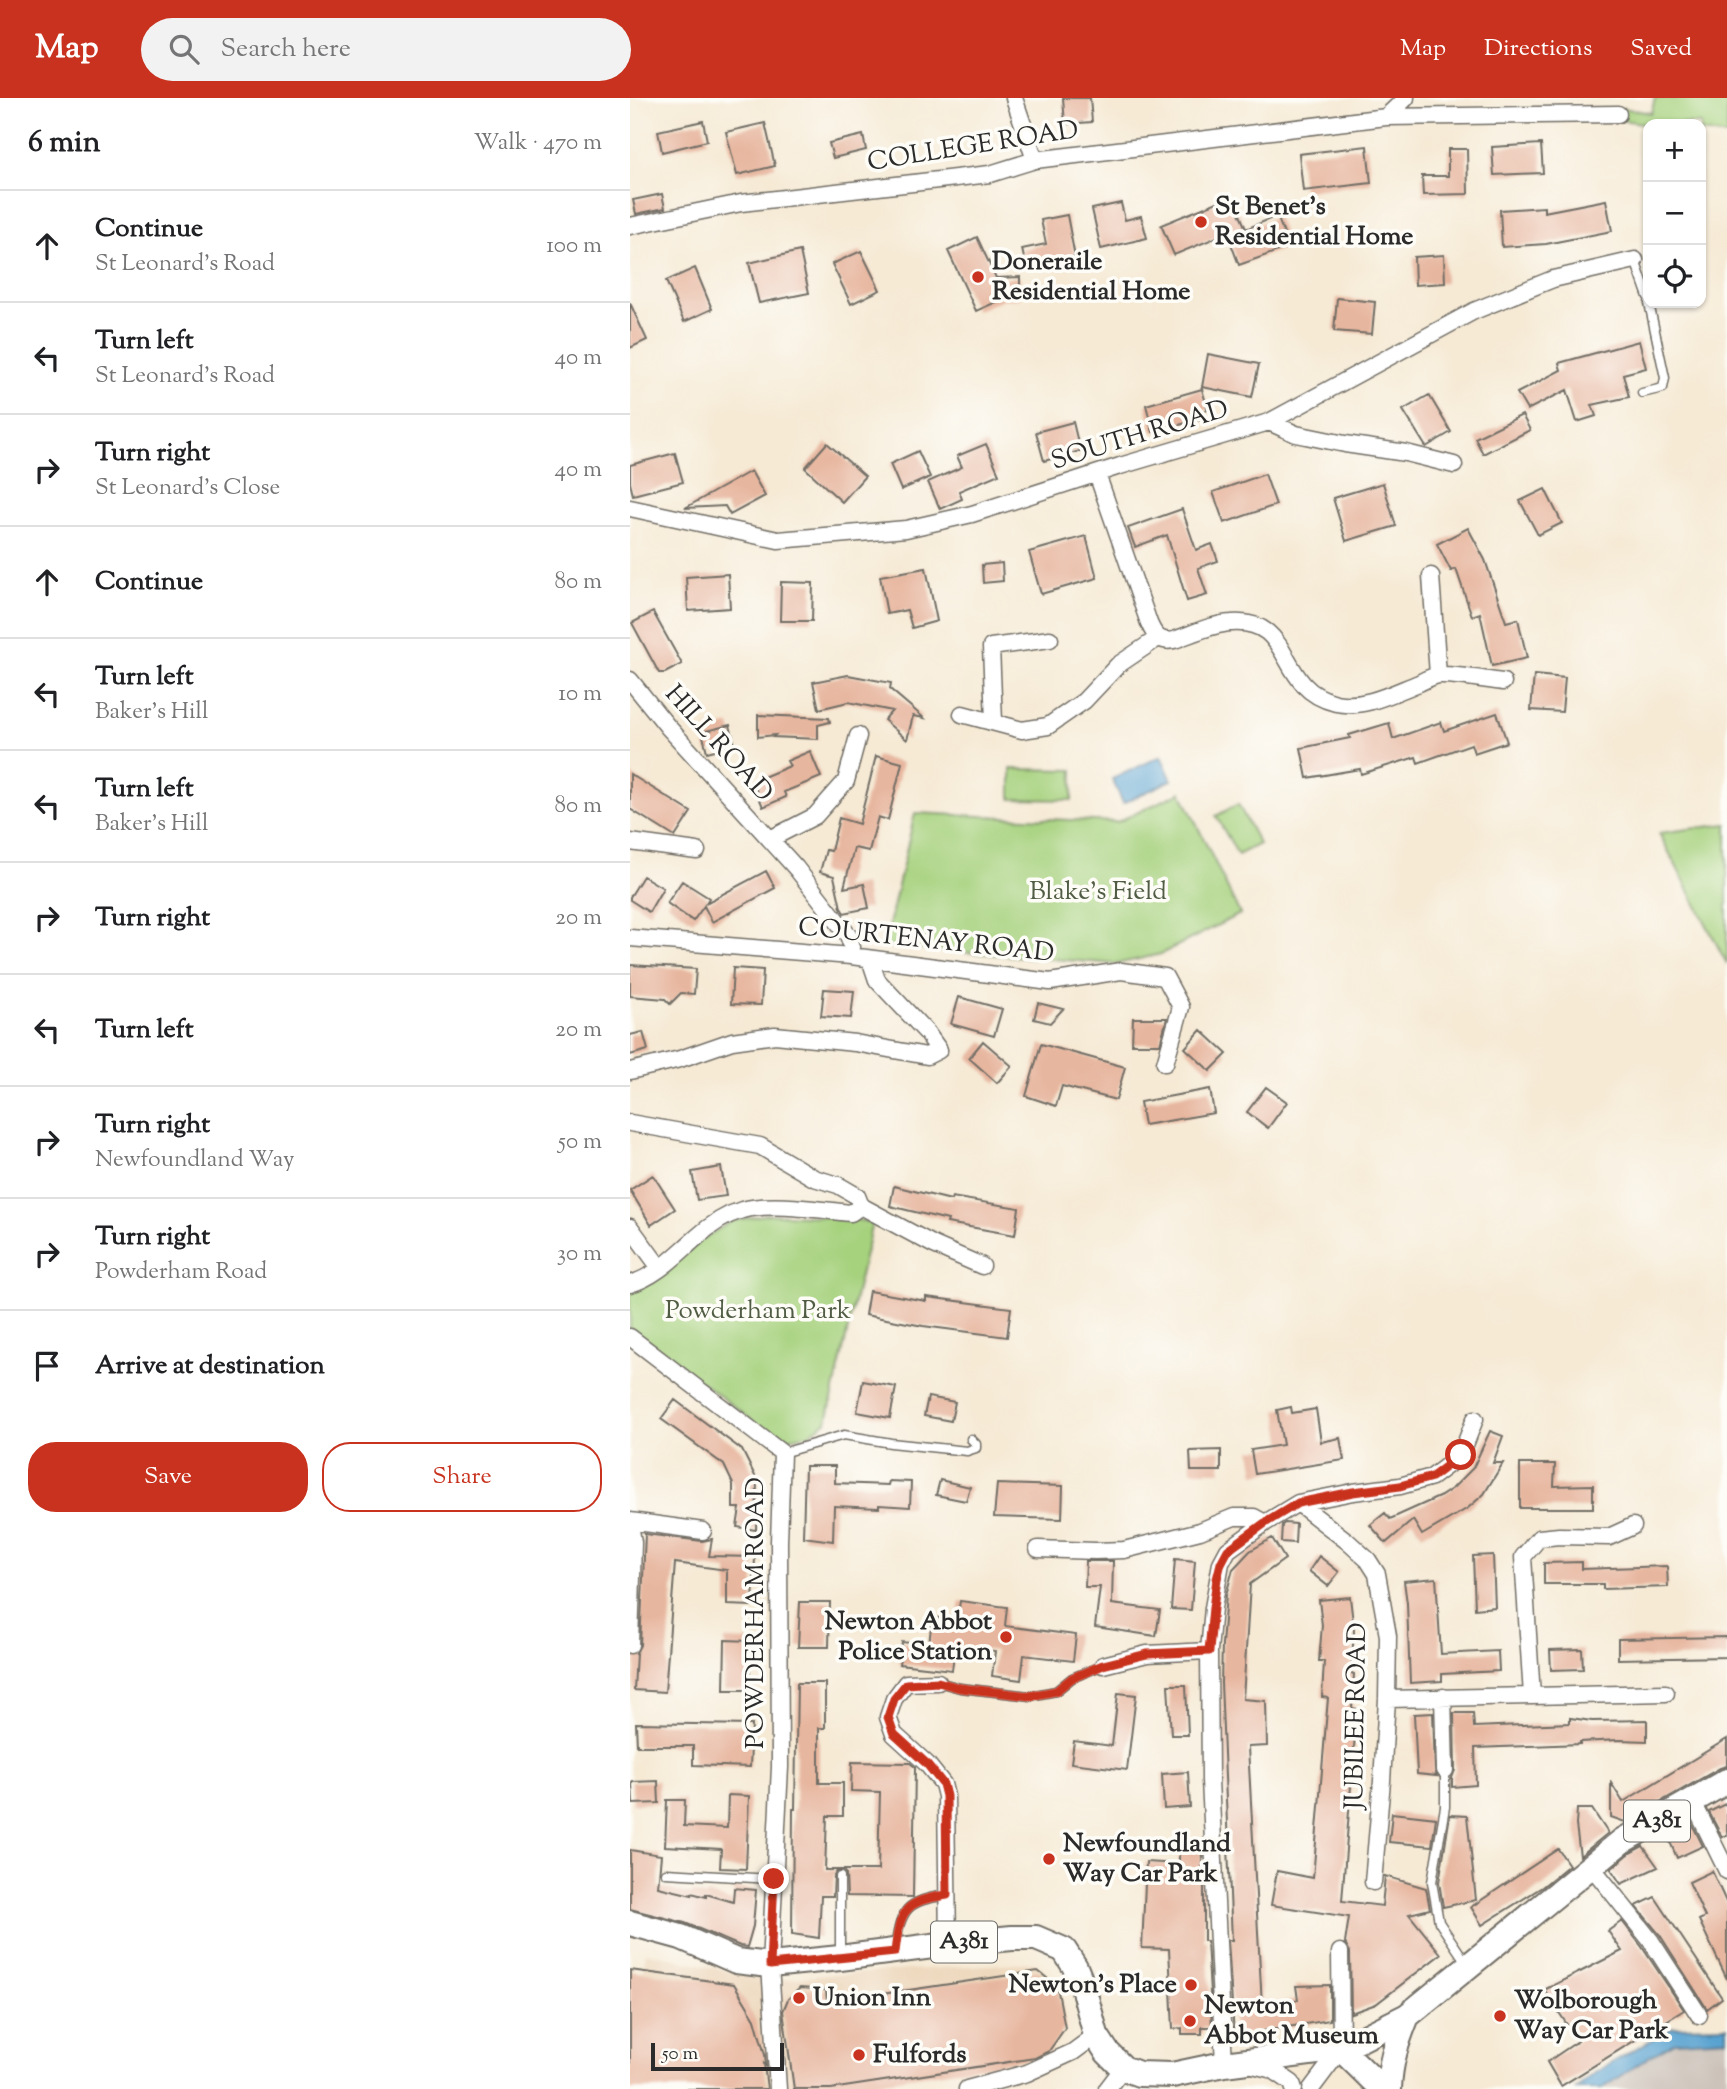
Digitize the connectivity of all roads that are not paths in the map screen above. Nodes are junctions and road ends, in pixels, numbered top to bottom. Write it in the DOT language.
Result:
graph roads {
  1 [pos="1014,98"];
  2 [pos="1406,98"];
  3 [pos="1618,114"];
  4 [pos="1386,117"];
  5 [pos="1035,160"];
  6 [pos="630,226"];
  7 [pos="1635,260"];
  8 [pos="1643,283"];
  9 [pos="1650,308"];
  10 [pos="1642,393"];
  11 [pos="1269,422"];
  12 [pos="1454,466"];
  13 [pos="1097,474"];
  14 [pos="630,508"];
  15 [pos="1431,576"];
  16 [pos="1158,638"];
  17 [pos="1050,639"];
  18 [pos="1438,675"];
  19 [pos="630,680"];
  20 [pos="1503,682"];
  21 [pos="962,713"];
  22 [pos="994,722"];
  23 [pos="858,736"];
  24 [pos="770,839"];
  25 [pos="630,842"];
  26 [pos="697,851"];
  27 [pos="630,937"];
  28 [pos="851,956"];
  29 [pos="870,959"];
  30 [pos="1165,1063"];
  31 [pos="630,1071"];
  32 [pos="630,1123"];
  33 [pos="861,1206"];
  34 [pos="630,1227"];
  35 [pos="982,1266"];
  36 [pos="660,1268"];
  37 [pos="630,1284"];
  38 [pos="630,1336"];
  39 [pos="1475,1419"];
  40 [pos="971,1439"];
  41 [pos="782,1453"];
  42 [pos="1298,1503"];
  43 [pos="630,1522"];
  44 [pos="1265,1523"];
  45 [pos="1633,1526"];
  46 [pos="703,1531"];
  47 [pos="1038,1549"];
  48 [pos="630,1645"];
  49 [pos="1209,1651"];
  50 [pos="1103,1665"];
  51 [pos="938,1682"];
  52 [pos="1666,1693"];
  53 [pos="1532,1696"];
  54 [pos="1443,1697"];
  55 [pos="1387,1699"];
  56 [pos="1445,1770"];
  57 [pos="1727,1781"];
  58 [pos="1692,1800"];
  59 [pos="1591,1866"];
  60 [pos="1727,1871"];
  61 [pos="666,1873"];
  62 [pos="840,1877"];
  63 [pos="774,1879"];
  64 [pos="1373,1882"];
  65 [pos="947,1895"];
  66 [pos="630,1923"];
  67 [pos="948,1944"];
  68 [pos="895,1952"];
  69 [pos="1340,1952"];
  70 [pos="840,1958"];
  71 [pos="770,1965"];
  72 [pos="1469,1966"];
  73 [pos="1699,2015"];
  74 [pos="1407,2016"];
  75 [pos="1096,2035"];
  76 [pos="1341,2049"];
  77 [pos="1232,2063"];
  78 [pos="1123,2068"];
  79 [pos="1029,2081"];
  80 [pos="778,2089"];
  81 [pos="967,2089"];
  82 [pos="1107,2089"];
  83 [pos="1294,2089"];
  84 [pos="1311,2089"];
  85 [pos="1382,2089"];
  86 [pos="1389,2089"];
  1 -- 5 [label="street"];
  2 -- 4 [label="street"];
  3 -- 4 [label="street, COLLEGE ROAD"];
  4 -- 5 [label="street, COLLEGE ROAD"];
  5 -- 6 [label="street, COLLEGE ROAD"];
  7 -- 8 [label="lane"];
  7 -- 11 [label="street, SOUTH ROAD"];
  9 -- 10 [label="lane"];
  11 -- 12 [label="street"];
  11 -- 13 [label="street, SOUTH ROAD"];
  13 -- 14 [label="street, SOUTH ROAD"];
  13 -- 16 [label="street"];
  15 -- 18 [label="street"];
  16 -- 18 [label="street"];
  16 -- 22 [label="street"];
  17 -- 22 [label="street"];
  18 -- 20 [label="street"];
  19 -- 24 [label="street, HILL ROAD"];
  21 -- 22 [label="street"];
  23 -- 24 [label="street, HILL ROAD"];
  24 -- 28 [label="street, HILL ROAD"];
  25 -- 26 [label="street"];
  27 -- 28 [label="street, COURTENAY ROAD"];
  28 -- 29 [label="street, COURTENAY ROAD"];
  29 -- 30 [label="street, COURTENAY ROAD"];
  29 -- 31 [label="street"];
  32 -- 33 [label="street"];
  33 -- 35 [label="street"];
  33 -- 36 [label="street"];
  34 -- 36 [label="street"];
  36 -- 37 [label="street"];
  38 -- 41 [label="street, POWDERHAM ROAD"];
  39 -- 42 [label="street"];
  40 -- 41 [label="lane"];
  41 -- 63 [label="street, POWDERHAM ROAD"];
  42 -- 44 [label="street"];
  42 -- 55 [label="street, JUBILEE ROAD"];
  43 -- 46 [label="street"];
  43 -- 48 [label="street"];
  44 -- 47 [label="street"];
  44 -- 49 [label="street"];
  45 -- 53 [label="street"];
  49 -- 50 [label="street"];
  49 -- 77 [label="street"];
  50 -- 51 [label="lane"];
  51 -- 65 [label="street"];
  52 -- 53 [label="street"];
  53 -- 54 [label="street"];
  54 -- 55 [label="street"];
  54 -- 56 [label="street"];
  55 -- 64 [label="street, JUBILEE ROAD"];
  56 -- 72 [label="lane"];
  57 -- 58 [label="main road, A381"];
  58 -- 59 [label="main road, A381"];
  58 -- 60 [label="street"];
  59 -- 72 [label="main road, A381"];
  59 -- 73 [label="street"];
  61 -- 63 [label="lane"];
  62 -- 70 [label="lane"];
  63 -- 71 [label="street, POWDERHAM ROAD"];
  65 -- 67 [label="street"];
  65 -- 68 [label="lane"];
  66 -- 71 [label="main road, A381"];
  67 -- 68 [label="main road, A381"];
  67 -- 75 [label="main road, A381"];
  68 -- 70 [label="main road, A381"];
  69 -- 76 [label="street"];
  70 -- 71 [label="main road, A381"];
  71 -- 80 [label="street, POWDERHAM ROAD"];
  72 -- 74 [label="main road, A381"];
  74 -- 76 [label="main road, A381"];
  74 -- 86 [label="main road, A381"];
  75 -- 78 [label="main road, A381"];
  75 -- 79 [label="street"];
  76 -- 77 [label="main road, A381"];
  76 -- 84 [label="street"];
  76 -- 85 [label="main road"];
  77 -- 78 [label="main road, A381"];
  77 -- 83 [label="street"];
  78 -- 82 [label="street"];
  79 -- 81 [label="street"];
}
